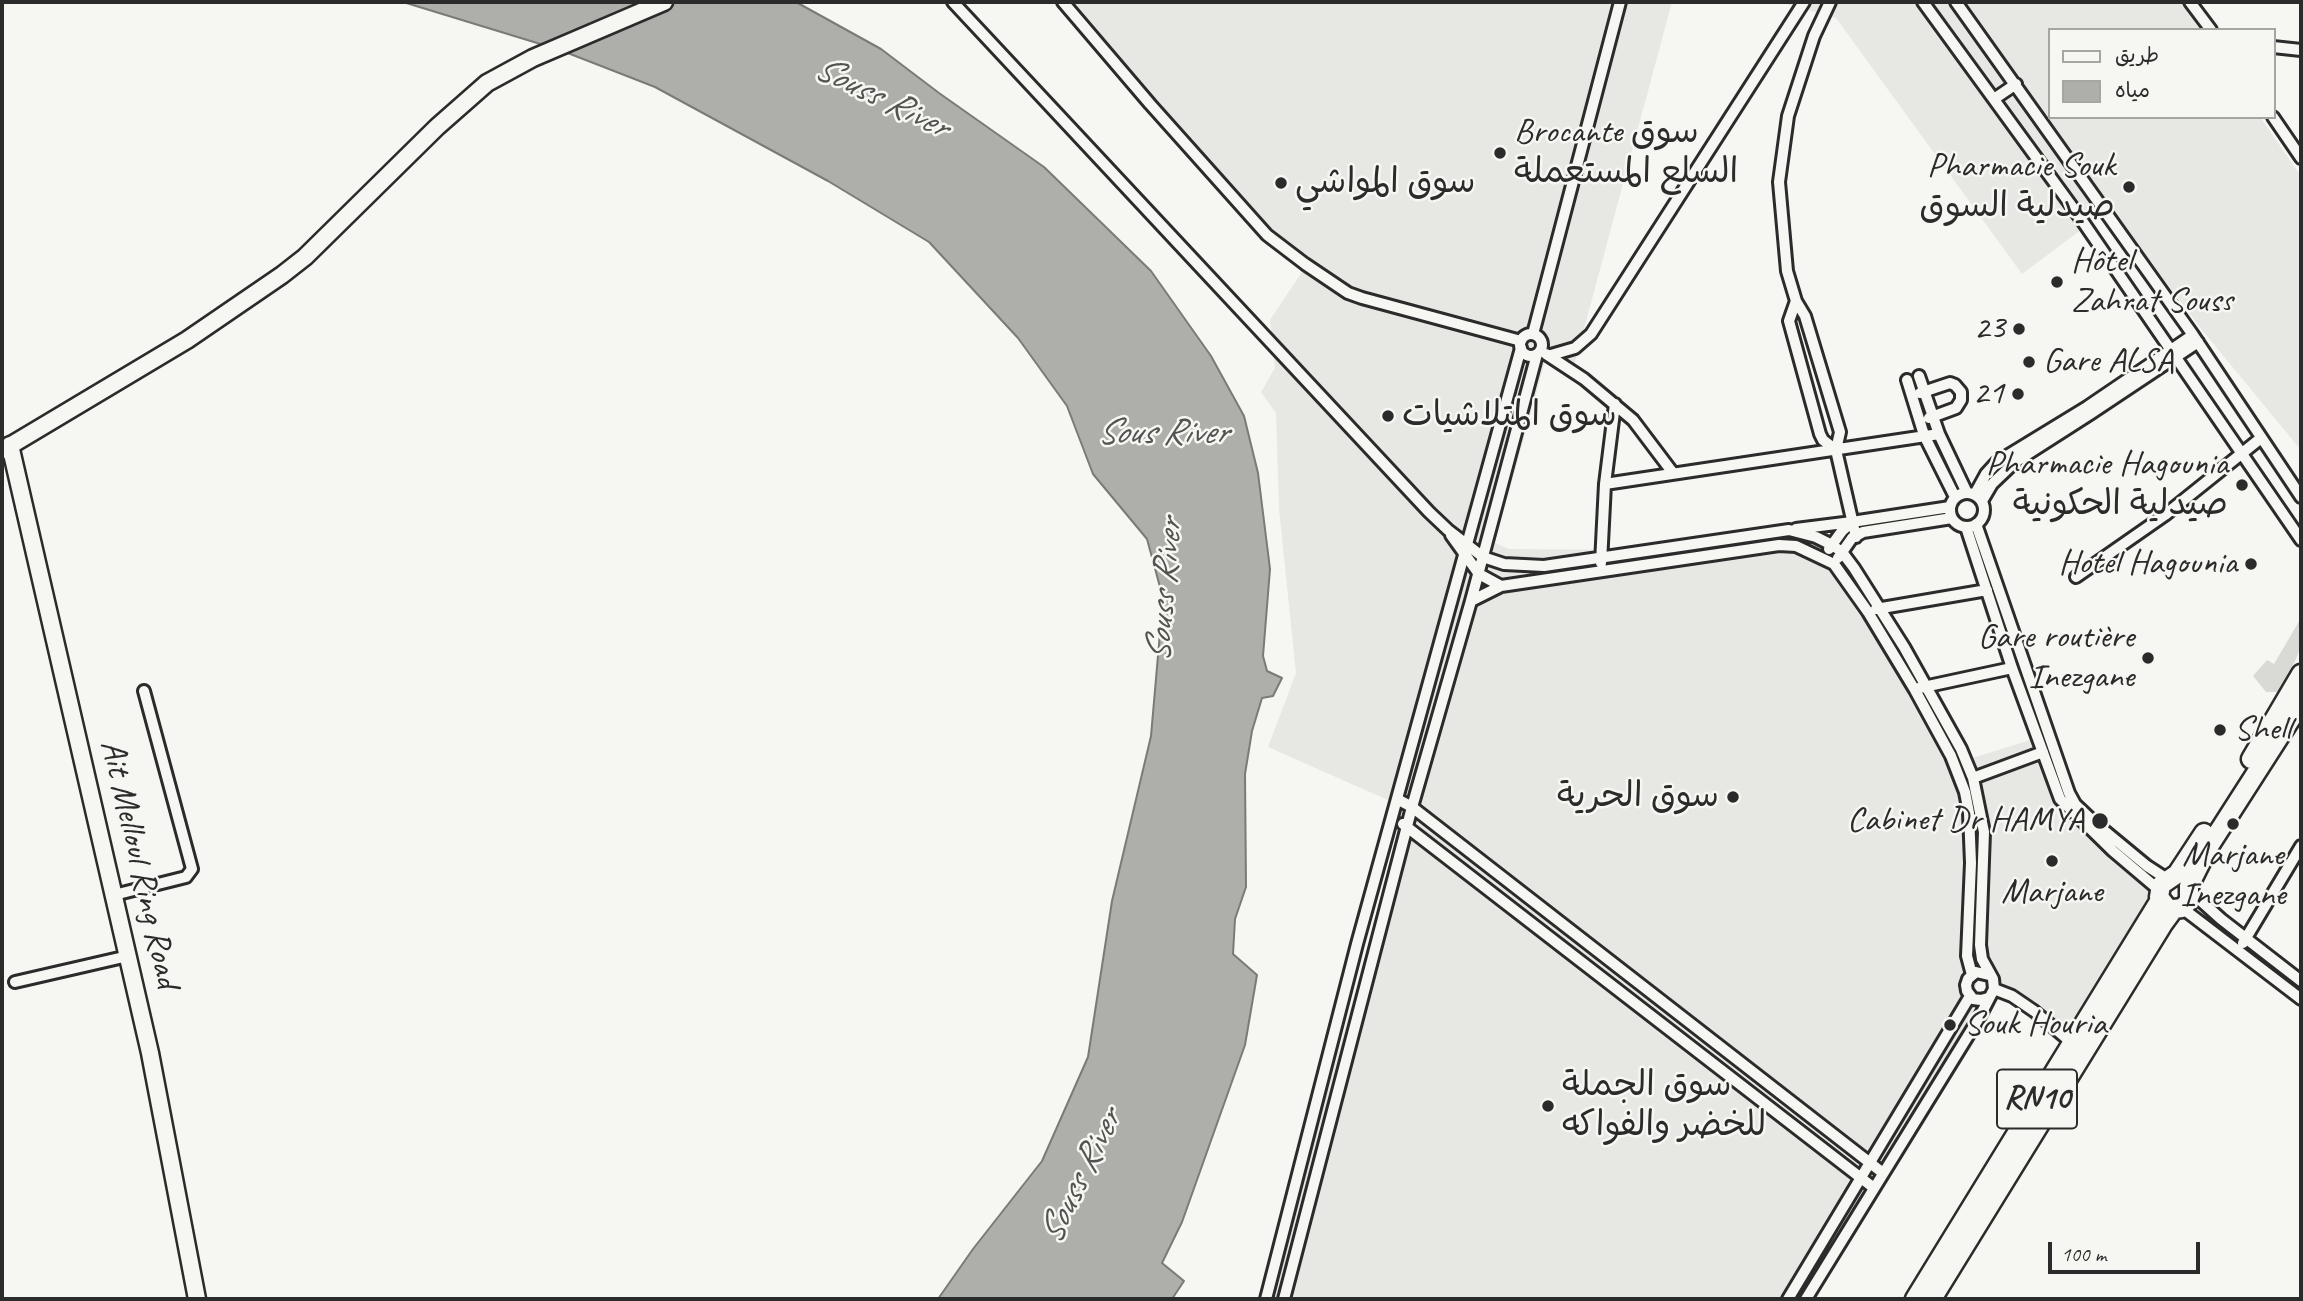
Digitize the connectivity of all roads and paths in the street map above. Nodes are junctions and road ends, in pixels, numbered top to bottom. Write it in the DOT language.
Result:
graph roads {
  1 [pos="664,2"];
  2 [pos="953,2"];
  3 [pos="1063,2"];
  4 [pos="1620,2"];
  5 [pos="1804,2"];
  6 [pos="1830,2"];
  7 [pos="1923,2"];
  8 [pos="1956,2"];
  9 [pos="2190,2"];
  10 [pos="2210,28"];
  11 [pos="2275,47"];
  12 [pos="2301,50"];
  13 [pos="2016,84"];
  14 [pos="1994,99"];
  15 [pos="2274,119"];
  16 [pos="2301,158"];
  17 [pos="1796,301"];
  18 [pos="1533,334"];
  19 [pos="2195,338"];
  20 [pos="1521,345"];
  21 [pos="1542,353"];
  22 [pos="2174,354"];
  23 [pos="1919,376"];
  24 [pos="1907,380"];
  25 [pos="1924,391"];
  26 [pos="1912,396"];
  27 [pos="1615,404"];
  28 [pos="1933,416"];
  29 [pos="1920,421"];
  30 [pos="1939,434"];
  31 [pos="1924,435"];
  32 [pos="2261,438"];
  33 [pos="6,448"];
  34 [pos="1836,450"];
  35 [pos="2242,453"];
  36 [pos="1672,473"];
  37 [pos="1605,484"];
  38 [pos="1975,496"];
  39 [pos="2301,497"];
  40 [pos="1953,508"];
  41 [pos="1852,522"];
  42 [pos="1971,525"];
  43 [pos="1448,530"];
  44 [pos="1789,530"];
  45 [pos="1856,537"];
  46 [pos="2301,540"];
  47 [pos="1469,545"];
  48 [pos="1832,545"];
  49 [pos="1842,552"];
  50 [pos="1483,557"];
  51 [pos="1465,558"];
  52 [pos="1829,560"];
  53 [pos="1602,564"];
  54 [pos="1479,574"];
  55 [pos="2076,577"];
  56 [pos="1501,586"];
  57 [pos="1987,590"];
  58 [pos="1471,601"];
  59 [pos="1874,610"];
  60 [pos="2012,668"];
  61 [pos="2301,674"];
  62 [pos="1920,688"];
  63 [pos="144,691"];
  64 [pos="2301,703"];
  65 [pos="2043,752"];
  66 [pos="1973,778"];
  67 [pos="1397,799"];
  68 [pos="1412,807"];
  69 [pos="1392,817"];
  70 [pos="1407,827"];
  71 [pos="2301,846"];
  72 [pos="2175,893"];
  73 [pos="114,895"];
  74 [pos="2246,938"];
  75 [pos="2238,950"];
  76 [pos="128,956"];
  77 [pos="1972,975"];
  78 [pos="1989,975"];
  79 [pos="2301,981"];
  80 [pos="15,982"];
  81 [pos="1991,993"];
  82 [pos="1970,996"];
  83 [pos="2301,999"];
  84 [pos="1704,1035"];
  85 [pos="2072,1043"];
  86 [pos="1689,1045"];
  87 [pos="1700,1053"];
  88 [pos="1870,1163"];
  89 [pos="1883,1173"];
  90 [pos="1861,1178"];
  91 [pos="1874,1188"];
  92 [pos="197,1299"];
  93 [pos="1266,1299"];
  94 [pos="1284,1299"];
  95 [pos="1787,1299"];
  96 [pos="1806,1299"];
  97 [pos="1915,1299"];
  98 [pos="1932,1299"];
  1 -- 33 [label="street"];
  2 -- 43 [label="street"];
  3 -- 20 [label="street"];
  4 -- 18 [label="street"];
  5 -- 21 [label="street"];
  6 -- 17 [label="street"];
  7 -- 14 [label="street"];
  8 -- 13 [label="street"];
  9 -- 10 [label="street"];
  11 -- 12 [label="street"];
  13 -- 14 [label="street"];
  13 -- 19 [label="street"];
  14 -- 22 [label="street"];
  15 -- 16 [label="street"];
  17 -- 34 [label="street"];
  17 -- 34 [label="street"];
  18 -- 20 [label="street"];
  18 -- 21 [label="street"];
  19 -- 22 [label="street"];
  19 -- 32 [label="street"];
  20 -- 21 [label="street"];
  20 -- 47 [label="street"];
  21 -- 27 [label="street"];
  21 -- 50 [label="street"];
  22 -- 35 [label="street"];
  22 -- 38 [label="street"];
  23 -- 25 [label="street"];
  24 -- 26 [label="street"];
  25 -- 26 [label="street"];
  25 -- 28 [label="street"];
  25 -- 28 [label="street"];
  26 -- 29 [label="street"];
  27 -- 36 [label="street"];
  27 -- 37 [label="street"];
  28 -- 29 [label="street"];
  28 -- 30 [label="street"];
  29 -- 31 [label="street"];
  30 -- 31 [label="street"];
  30 -- 38 [label="street"];
  31 -- 34 [label="street"];
  31 -- 40 [label="street"];
  32 -- 35 [label="street"];
  32 -- 39 [label="street"];
  33 -- 73 [label="street, Ait Melloul Ring Road"];
  34 -- 36 [label="street"];
  34 -- 41 [label="street"];
  35 -- 46 [label="street"];
  35 -- 55 [label="street"];
  36 -- 37 [label="street"];
  37 -- 53 [label="street"];
  38 -- 40 [label="street"];
  38 -- 42 [label="street"];
  40 -- 41 [label="street"];
  40 -- 42 [label="street"];
  40 -- 45 [label="street"];
  41 -- 44 [label="street"];
  41 -- 45 [label="street"];
  41 -- 48 [label="street"];
  42 -- 57 [label="street"];
  42 -- 72 [label="street"];
  43 -- 47 [label="street"];
  43 -- 51 [label="street"];
  44 -- 48 [label="street"];
  44 -- 53 [label="street"];
  45 -- 49 [label="street"];
  47 -- 50 [label="street"];
  47 -- 51 [label="street"];
  48 -- 49 [label="street"];
  48 -- 52 [label="street"];
  49 -- 52 [label="street"];
  49 -- 59 [label="street"];
  50 -- 53 [label="street"];
  50 -- 54 [label="street"];
  51 -- 54 [label="street"];
  51 -- 67 [label="street"];
  52 -- 53 [label="street"];
  52 -- 59 [label="street"];
  53 -- 56 [label="street"];
  54 -- 56 [label="street"];
  54 -- 58 [label="street"];
  56 -- 58 [label="street"];
  57 -- 59 [label="street"];
  57 -- 60 [label="street"];
  58 -- 68 [label="street"];
  59 -- 62 [label="street"];
  60 -- 62 [label="street"];
  60 -- 65 [label="street"];
  61 -- 72 [label="main road, RN10"];
  62 -- 66 [label="street"];
  62 -- 77 [label="street"];
  63 -- 73 [label="street"];
  64 -- 72 [label="main road, RN10"];
  65 -- 66 [label="street"];
  65 -- 72 [label="street"];
  66 -- 78 [label="street"];
  67 -- 68 [label="street"];
  67 -- 69 [label="street"];
  68 -- 70 [label="street"];
  68 -- 84 [label="street"];
  69 -- 70 [label="street"];
  69 -- 93 [label="street"];
  70 -- 86 [label="street"];
  70 -- 94 [label="street"];
  71 -- 74 [label="street"];
  72 -- 74 [label="street"];
  72 -- 75 [label="street"];
  72 -- 85 [label="main road, RN10"];
  72 -- 98 [label="main road, RN10"];
  73 -- 76 [label="street, Ait Melloul Ring Road"];
  74 -- 75 [label="street"];
  74 -- 79 [label="street"];
  75 -- 83 [label="street"];
  76 -- 80 [label="street"];
  76 -- 92 [label="street, Ait Melloul Ring Road"];
  77 -- 78 [label="street"];
  77 -- 82 [label="street"];
  78 -- 81 [label="street"];
  81 -- 82 [label="street"];
  81 -- 85 [label="street"];
  81 -- 89 [label="street"];
  82 -- 88 [label="street"];
  84 -- 86 [label="street"];
  84 -- 87 [label="street"];
  84 -- 88 [label="street"];
  85 -- 97 [label="main road, RN10"];
  86 -- 87 [label="street"];
  87 -- 90 [label="street"];
  88 -- 89 [label="street"];
  88 -- 90 [label="street"];
  89 -- 91 [label="street"];
  90 -- 91 [label="street"];
  90 -- 95 [label="street"];
  91 -- 96 [label="street"];
}
